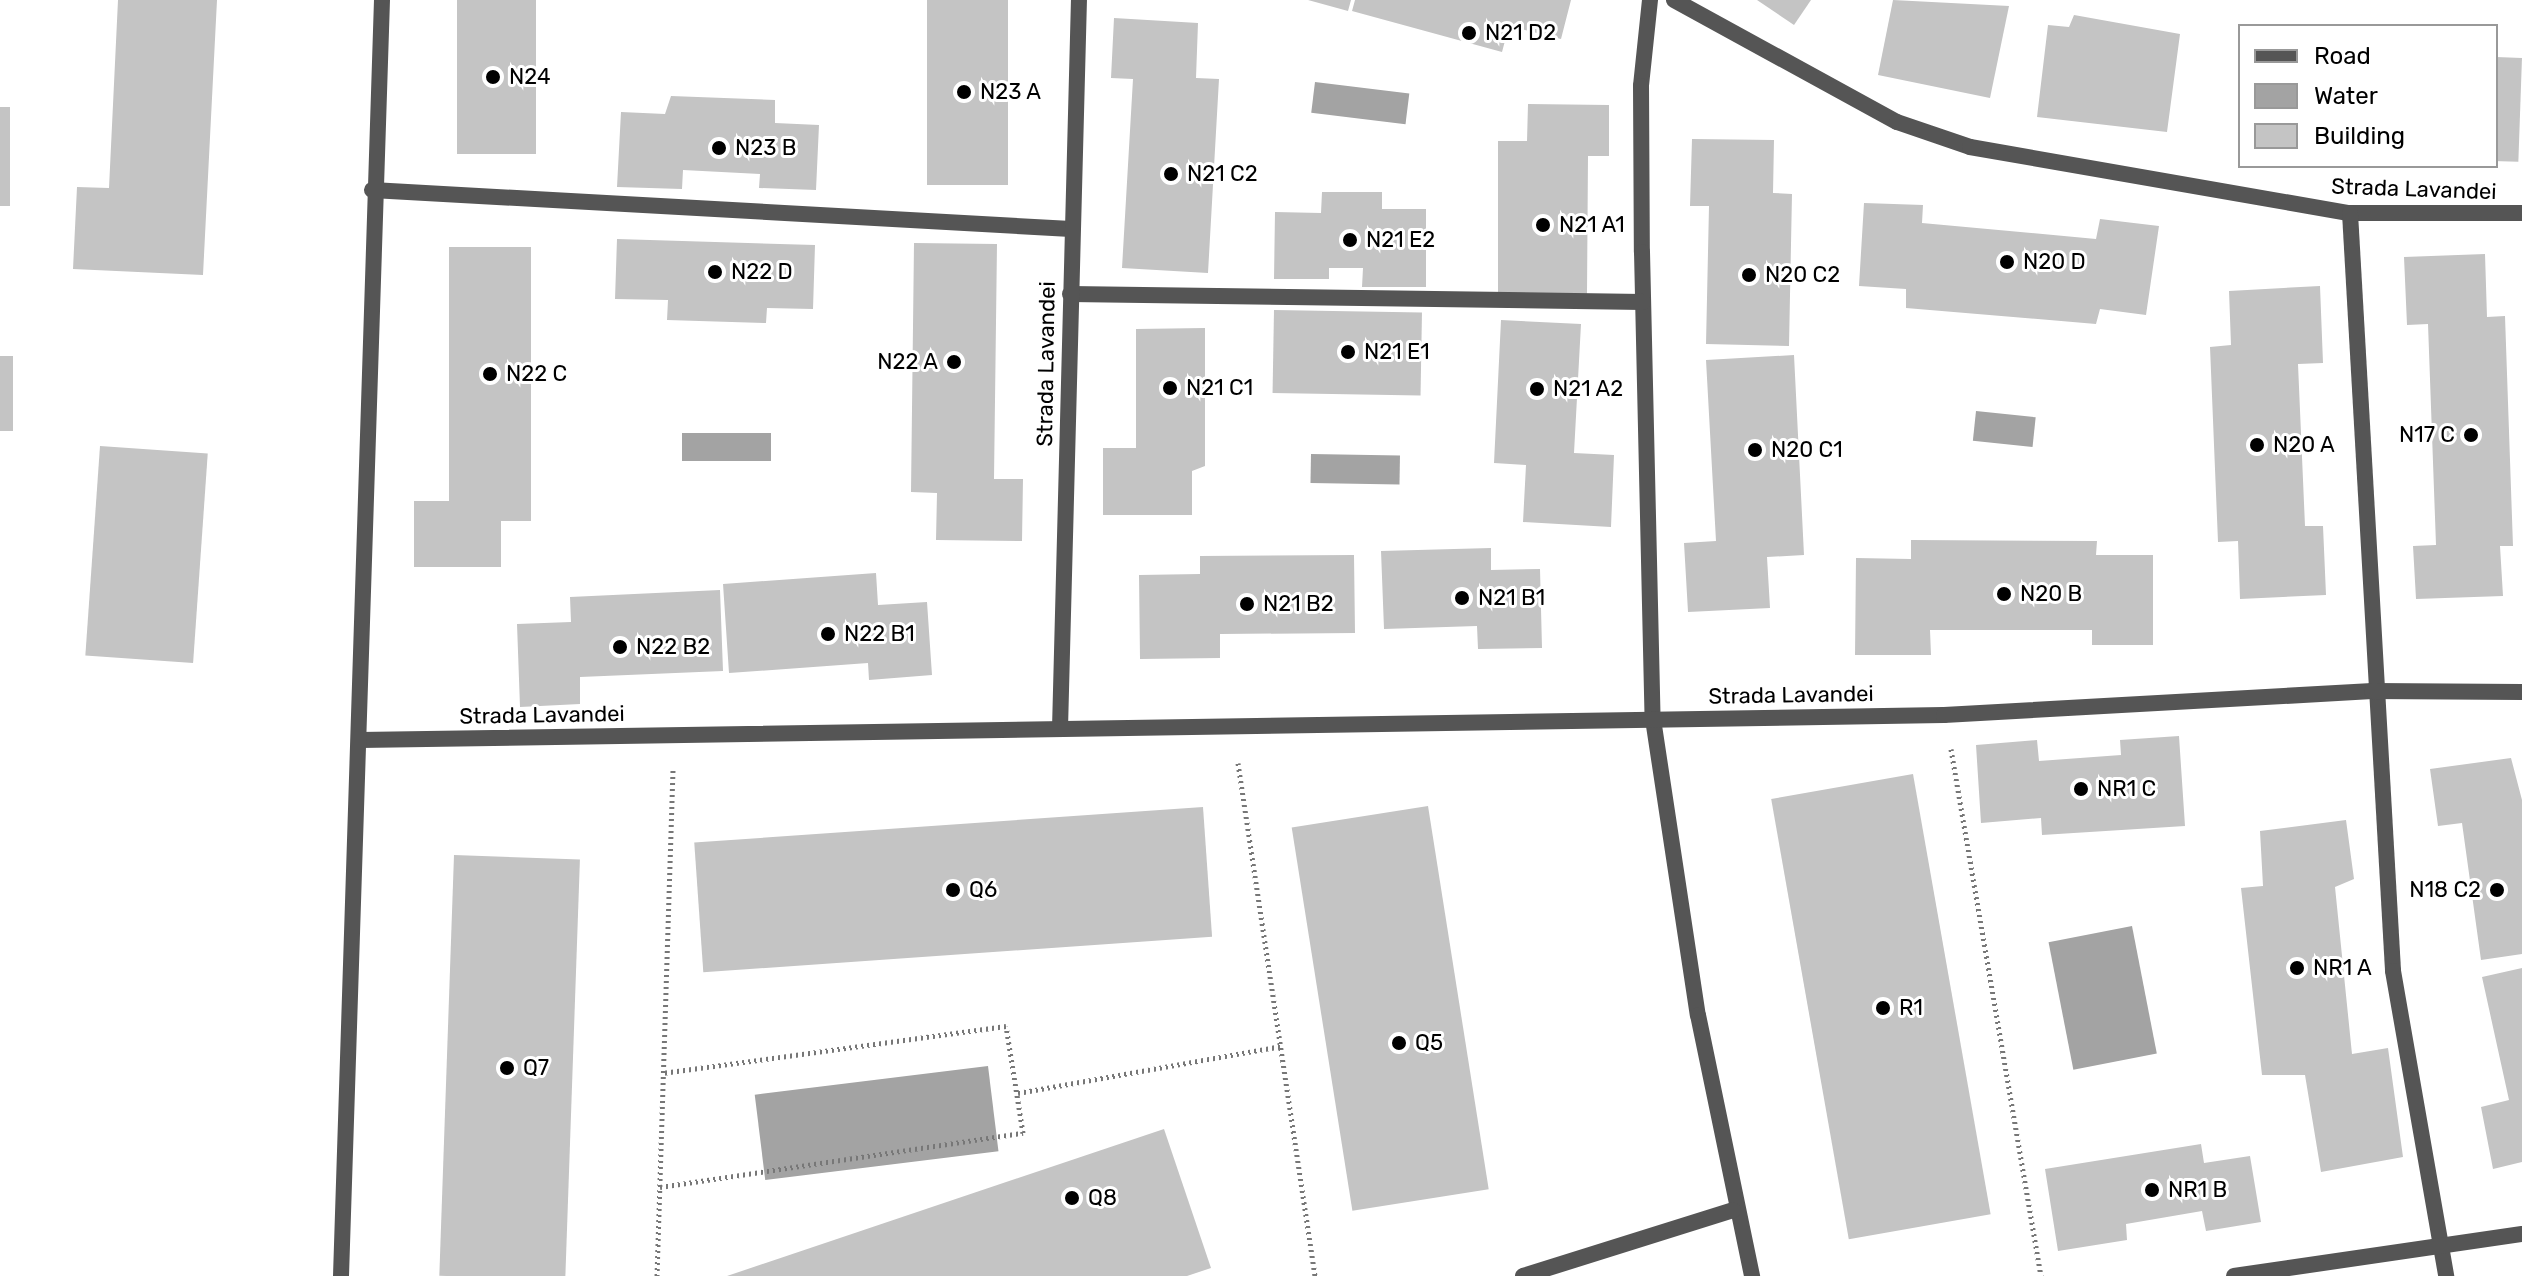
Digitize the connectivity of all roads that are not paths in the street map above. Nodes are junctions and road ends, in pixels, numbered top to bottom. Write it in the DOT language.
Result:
graph roads {
  1 [pos="382,0"];
  2 [pos="1079,0"];
  3 [pos="1650,0"];
  4 [pos="1674,0"];
  5 [pos="372,190"];
  6 [pos="2350,213"];
  7 [pos="2522,213"];
  8 [pos="1071,229"];
  9 [pos="1070,294"];
  10 [pos="1643,302"];
  11 [pos="2372,691"];
  12 [pos="2522,692"];
  13 [pos="1653,719"];
  14 [pos="1060,729"];
  15 [pos="360,740"];
  16 [pos="1733,1210"];
  17 [pos="2522,1234"];
  18 [pos="2436,1242"];
  19 [pos="341,1276"];
  20 [pos="1523,1276"];
  21 [pos="1752,1276"];
  22 [pos="2234,1276"];
  23 [pos="2446,1276"];
  1 -- 5 [label="street"];
  2 -- 8 [label="street, Strada Lavandei"];
  3 -- 10 [label="street"];
  4 -- 6 [label="street, Strada Lavandei"];
  5 -- 8 [label="street"];
  5 -- 15 [label="street"];
  6 -- 7 [label="street, Strada Lavandei"];
  6 -- 11 [label="street"];
  8 -- 9 [label="street, Strada Lavandei"];
  9 -- 10 [label="street"];
  9 -- 14 [label="street, Strada Lavandei"];
  10 -- 13 [label="street"];
  11 -- 12 [label="street, Strada Lavandei"];
  11 -- 13 [label="street, Strada Lavandei"];
  11 -- 18 [label="street"];
  13 -- 14 [label="street, Strada Lavandei"];
  13 -- 16 [label="street"];
  14 -- 15 [label="street, Strada Lavandei"];
  15 -- 19 [label="street"];
  16 -- 20 [label="street"];
  16 -- 21 [label="street"];
  17 -- 18 [label="street"];
  18 -- 22 [label="street"];
  18 -- 23 [label="street"];
}
